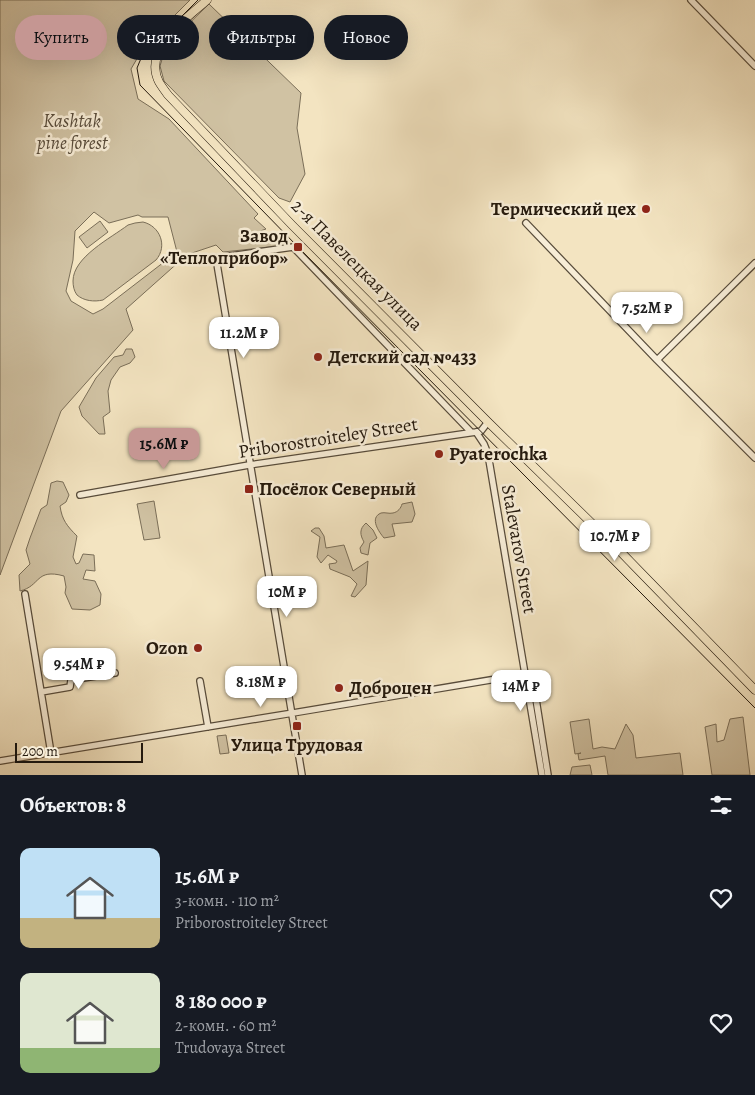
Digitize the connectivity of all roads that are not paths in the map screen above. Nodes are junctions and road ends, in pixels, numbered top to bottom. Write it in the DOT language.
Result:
graph roads {
  1 [pos="207,0"];
  2 [pos="691,0"];
  3 [pos="755,66"];
  4 [pos="526,223"];
  5 [pos="755,263"];
  6 [pos="657,360"];
  7 [pos="488,422"];
  8 [pos="473,432"];
  9 [pos="755,458"];
  10 [pos="251,465"];
  11 [pos="80,495"];
  12 [pos="25,594"];
  13 [pos="116,672"];
  14 [pos="526,674"];
  15 [pos="200,682"];
  16 [pos="755,690"];
  17 [pos="42,692"];
  18 [pos="292,714"];
  19 [pos="208,727"];
  20 [pos="50,753"];
  21 [pos="0,761"];
  22 [pos="302,775"];
  23 [pos="542,775"];
  24 [pos="548,775"];
  1 -- 7 [label="main road, 2-я Павелецкая улица"];
  2 -- 3 [label="street"];
  4 -- 6 [label="street"];
  5 -- 6 [label="street"];
  6 -- 9 [label="street"];
  7 -- 8 [label="street"];
  7 -- 16 [label="main road, 2-я Павелецкая улица"];
  8 -- 10 [label="street, Priborostroiteley Street"];
  8 -- 10 [label="street, Stalevarov Street"];
  8 -- 14 [label="street, Stalevarov Street"];
  10 -- 11 [label="street, Priborostroiteley Street"];
  10 -- 18 [label="street"];
  12 -- 17 [label="street"];
  13 -- 17 [label="street"];
  14 -- 18 [label="street"];
  14 -- 23 [label="street, Stalevarov Street"];
  14 -- 24 [label="street, Stalevarov Street"];
  15 -- 19 [label="street"];
  17 -- 20 [label="street"];
  18 -- 19 [label="street"];
  18 -- 22 [label="street"];
  19 -- 20 [label="street"];
  20 -- 21 [label="street"];
}
